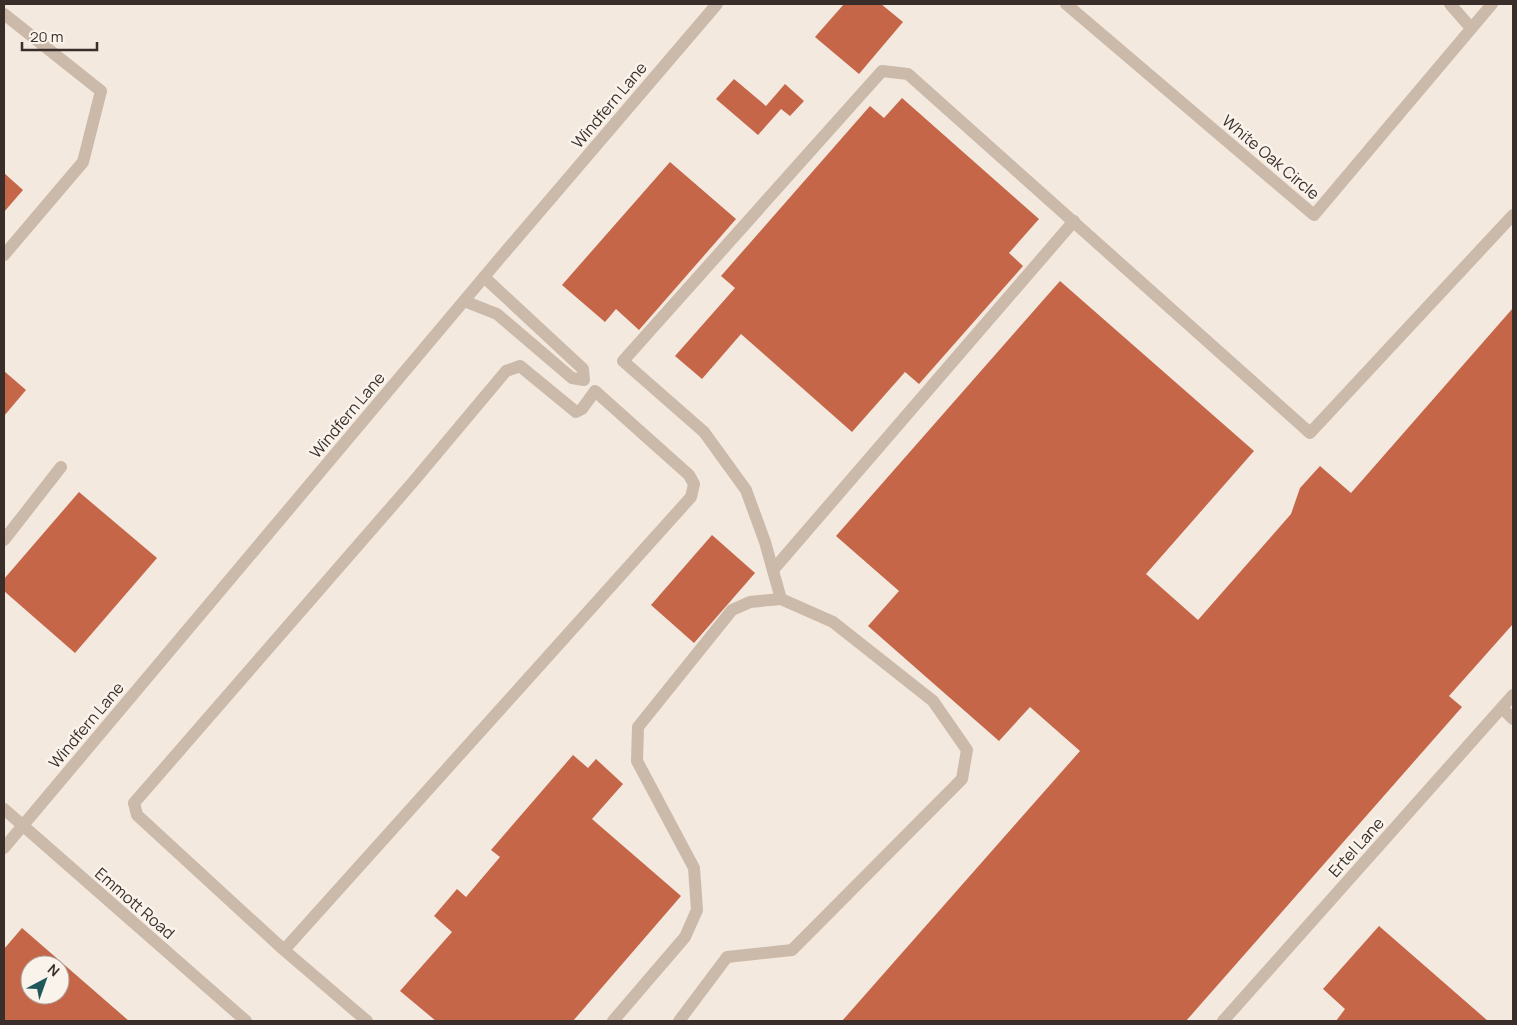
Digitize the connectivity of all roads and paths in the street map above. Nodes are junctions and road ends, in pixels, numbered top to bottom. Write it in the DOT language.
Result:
graph roads {
  1 [pos="717,4"];
  2 [pos="1066,4"];
  3 [pos="1450,4"];
  4 [pos="1492,4"];
  5 [pos="4,14"];
  6 [pos="1471,28"];
  7 [pos="1513,215"];
  8 [pos="1074,221"];
  9 [pos="4,255"];
  10 [pos="484,277"];
  11 [pos="464,301"];
  12 [pos="584,380"];
  13 [pos="595,391"];
  14 [pos="61,467"];
  15 [pos="4,540"];
  16 [pos="773,570"];
  17 [pos="781,599"];
  18 [pos="1513,695"];
  19 [pos="1502,708"];
  20 [pos="1513,719"];
  21 [pos="4,809"];
  22 [pos="22,826"];
  23 [pos="4,848"];
  24 [pos="284,950"];
  25 [pos="232,1017"];
  26 [pos="246,1021"];
  27 [pos="367,1021"];
  28 [pos="612,1021"];
  29 [pos="679,1021"];
  30 [pos="1223,1021"];
  1 -- 10 [label="street, Windfern Lane"];
  2 -- 6 [label="street, White Oak Circle"];
  3 -- 6 [label="street"];
  4 -- 6 [label="street, White Oak Circle"];
  5 -- 9 [label="street"];
  7 -- 8 [label="street"];
  8 -- 16 [label="street"];
  8 -- 16 [label="street"];
  10 -- 11 [label="street, Windfern Lane"];
  10 -- 12 [label="street"];
  11 -- 12 [label="street"];
  11 -- 22 [label="street, Windfern Lane"];
  12 -- 13 [label="street"];
  13 -- 24 [label="street"];
  13 -- 24 [label="street"];
  14 -- 15 [label="street"];
  16 -- 17 [label="street"];
  17 -- 28 [label="street"];
  17 -- 29 [label="street"];
  18 -- 19 [label="street, Ertel Lane"];
  19 -- 20 [label="street"];
  19 -- 30 [label="street, Ertel Lane"];
  21 -- 22 [label="street, Emmott Road"];
  22 -- 23 [label="street, Windfern Lane"];
  22 -- 25 [label="street, Emmott Road"];
  24 -- 27 [label="street"];
  25 -- 26 [label="street, Emmott Road"];
}
